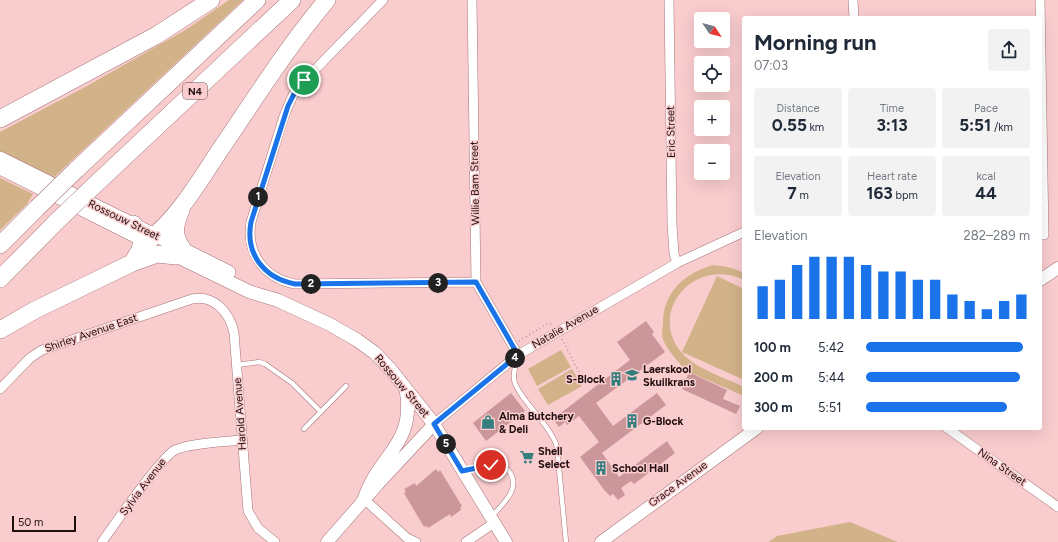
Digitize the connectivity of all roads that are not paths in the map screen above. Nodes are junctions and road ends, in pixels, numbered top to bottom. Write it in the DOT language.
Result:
graph roads {
  1 [pos="211,0"];
  2 [pos="257,0"];
  3 [pos="292,0"];
  4 [pos="327,0"];
  5 [pos="383,0"];
  6 [pos="472,0"];
  7 [pos="669,0"];
  8 [pos="853,0"];
  9 [pos="1040,0"];
  10 [pos="854,16"];
  11 [pos="1040,16"];
  12 [pos="1042,118"];
  13 [pos="0,119"];
  14 [pos="0,158"];
  15 [pos="0,168"];
  16 [pos="183,206"];
  17 [pos="133,224"];
  18 [pos="742,233"];
  19 [pos="1044,236"];
  20 [pos="148,239"];
  21 [pos="0,245"];
  22 [pos="179,252"];
  23 [pos="132,263"];
  24 [pos="677,263"];
  25 [pos="1058,268"];
  26 [pos="0,279"];
  27 [pos="1042,279"];
  28 [pos="476,282"];
  29 [pos="194,298"];
  30 [pos="0,330"];
  31 [pos="518,355"];
  32 [pos="236,365"];
  33 [pos="346,386"];
  34 [pos="0,389"];
  35 [pos="406,389"];
  36 [pos="321,412"];
  37 [pos="434,424"];
  38 [pos="304,429"];
  39 [pos="754,430"];
  40 [pos="950,430"];
  41 [pos="242,440"];
  42 [pos="462,471"];
  43 [pos="364,499"];
  44 [pos="1058,506"];
  45 [pos="492,520"];
  46 [pos="102,542"];
  47 [pos="275,542"];
  48 [pos="327,542"];
  49 [pos="416,542"];
  50 [pos="469,542"];
  51 [pos="506,542"];
  52 [pos="566,542"];
  53 [pos="601,542"];
  1 -- 13 [label="highway"];
  2 -- 21 [label="highway, N4, bridge"];
  3 -- 26 [label="highway, N4, bridge"];
  4 -- 16 [label="highway"];
  5 -- 28 [label="street"];
  6 -- 28 [label="street, Willie Bam Street"];
  7 -- 24 [label="street, Eric Street"];
  8 -- 10 [label="street"];
  9 -- 11 [label="street"];
  12 -- 19 [label="street"];
  14 -- 17 [label="main road, Rossouw Street"];
  15 -- 20 [label="main road, Rossouw Street"];
  16 -- 20 [label="highway"];
  16 -- 22 [label="highway"];
  17 -- 20 [label="highway"];
  18 -- 24 [label="street, Natalie Avenue"];
  20 -- 22 [label="main road, Rossouw Street"];
  20 -- 23 [label="highway"];
  22 -- 23 [label="highway"];
  22 -- 35 [label="main road, Rossouw Street"];
  23 -- 30 [label="highway"];
  24 -- 31 [label="street, Natalie Avenue"];
  25 -- 27 [label="street"];
  28 -- 31 [label="street, Willie Bam Street"];
  29 -- 32 [label="street, Harold Avenue"];
  29 -- 34 [label="street, Shirley Avenue East"];
  31 -- 37 [label="street, Natalie Avenue"];
  31 -- 52 [label="lane"];
  32 -- 36 [label="lane"];
  32 -- 41 [label="street, Harold Avenue"];
  33 -- 36 [label="lane"];
  35 -- 37 [label="main road, Rossouw Street"];
  35 -- 43 [label="main road"];
  36 -- 38 [label="lane"];
  37 -- 42 [label="street, Rossouw Street"];
  37 -- 43 [label="street, Natalie Avenue"];
  39 -- 53 [label="street, Grace Avenue"];
  40 -- 44 [label="street, Nina Street"];
  41 -- 46 [label="street, Sylvia Avenue"];
  41 -- 47 [label="street, Harold Avenue"];
  42 -- 45 [label="street, Rossouw Street"];
  42 -- 45 [label="lane"];
  43 -- 48 [label="street, Natalie Avenue"];
  43 -- 49 [label="street"];
  45 -- 50 [label="street"];
  45 -- 51 [label="street, Rossouw Street"];
}
